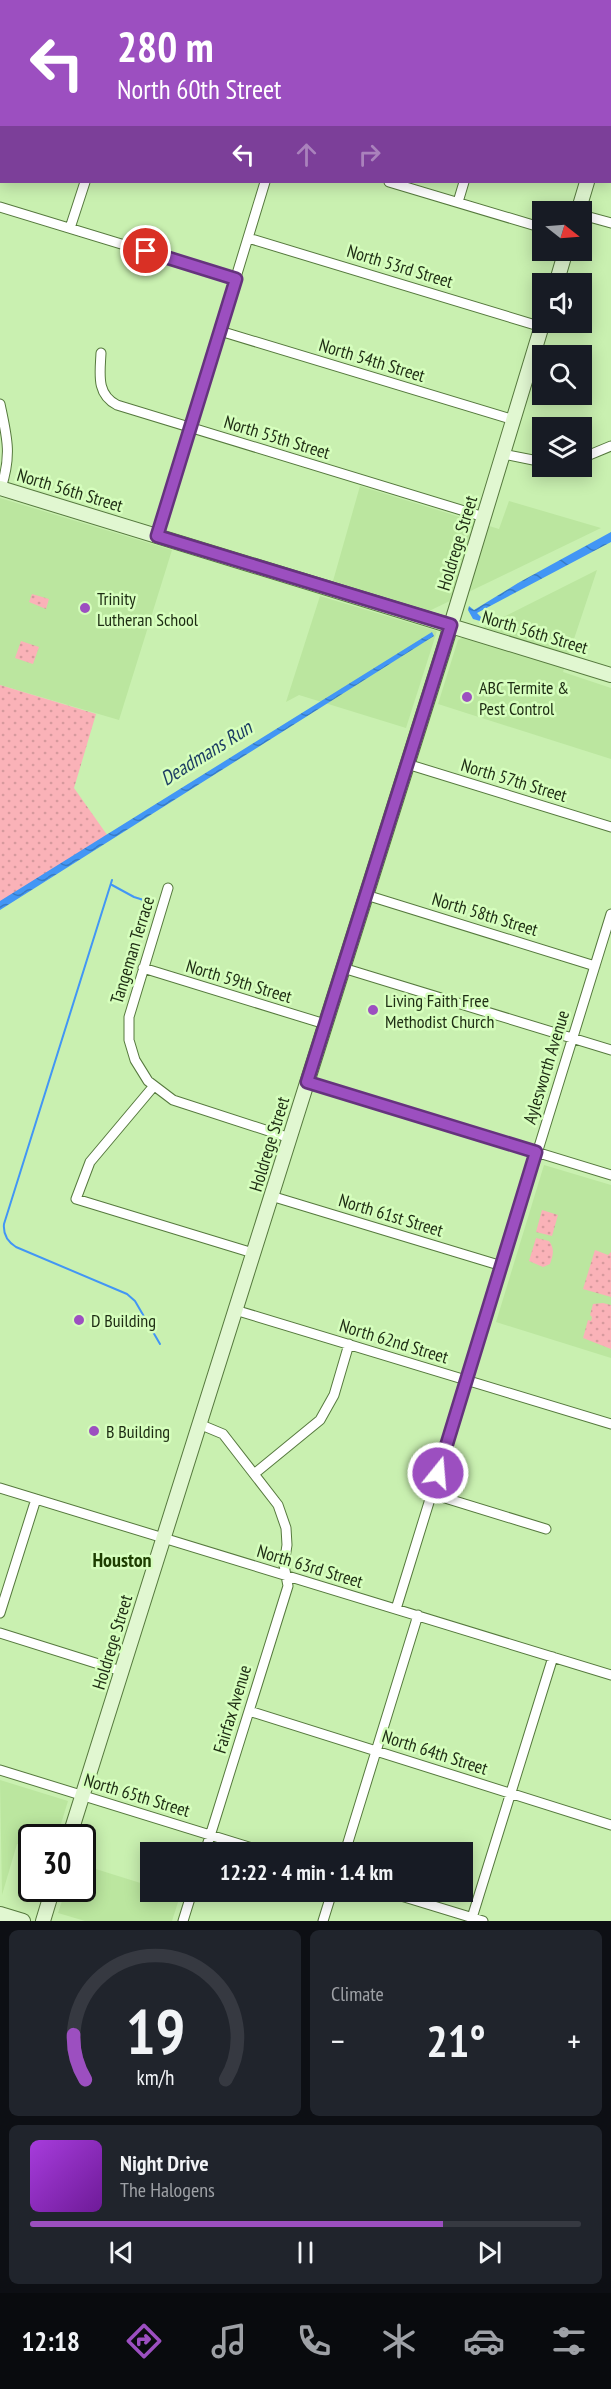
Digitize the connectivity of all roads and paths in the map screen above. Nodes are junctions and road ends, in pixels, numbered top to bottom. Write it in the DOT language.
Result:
graph roads {
  1 [pos="84,183"];
  2 [pos="266,183"];
  3 [pos="392,183"];
  4 [pos="464,183"];
  5 [pos="587,183"];
  6 [pos="581,201"];
  7 [pos="458,202"];
  8 [pos="0,207"];
  9 [pos="592,217"];
  10 [pos="611,223"];
  11 [pos="532,225"];
  12 [pos="70,228"];
  13 [pos="248,238"];
  14 [pos="236,279"];
  15 [pos="532,322"];
  16 [pos="220,331"];
  17 [pos="541,333"];
  18 [pos="101,353"];
  19 [pos="0,404"];
  20 [pos="514,420"];
  21 [pos="190,428"];
  22 [pos="611,446"];
  23 [pos="504,454"];
  24 [pos="592,454"];
  25 [pos="532,460"];
  26 [pos="1,488"];
  27 [pos="484,517"];
  28 [pos="157,536"];
  29 [pos="451,625"];
  30 [pos="611,675"];
  31 [pos="407,764"];
  32 [pos="611,827"];
  33 [pos="168,888"];
  34 [pos="366,895"];
  35 [pos="611,915"];
  36 [pos="609,925"];
  37 [pos="595,966"];
  38 [pos="143,968"];
  39 [pos="343,968"];
  40 [pos="325,1024"];
  41 [pos="572,1038"];
  42 [pos="611,1050"];
  43 [pos="307,1082"];
  44 [pos="153,1087"];
  45 [pos="290,1138"];
  46 [pos="536,1152"];
  47 [pos="611,1175"];
  48 [pos="271,1196"];
  49 [pos="254,1253"];
  50 [pos="501,1266"];
  51 [pos="236,1310"];
  52 [pos="349,1344"];
  53 [pos="466,1380"];
  54 [pos="199,1424"];
  55 [pos="611,1424"];
  56 [pos="254,1474"];
  57 [pos="0,1488"];
  58 [pos="432,1494"];
  59 [pos="36,1499"];
  60 [pos="546,1529"];
  61 [pos="163,1538"];
  62 [pos="287,1576"];
  63 [pos="396,1609"];
  64 [pos="0,1613"];
  65 [pos="418,1616"];
  66 [pos="0,1633"];
  67 [pos="553,1657"];
  68 [pos="121,1671"];
  69 [pos="611,1675"];
  70 [pos="249,1711"];
  71 [pos="377,1751"];
  72 [pos="0,1770"];
  73 [pos="511,1794"];
  74 [pos="82,1796"];
  75 [pos="73,1824"];
  76 [pos="611,1825"];
  77 [pos="210,1835"];
  78 [pos="208,1842"];
  79 [pos="233,1842"];
  80 [pos="348,1842"];
  81 [pos="49,1902"];
  82 [pos="189,1902"];
  83 [pos="329,1902"];
  84 [pos="419,1902"];
  85 [pos="0,1914"];
  86 [pos="472,1919"];
  87 [pos="23,1921"];
  88 [pos="43,1921"];
  89 [pos="183,1921"];
  90 [pos="323,1921"];
  91 [pos="483,1921"];
  1 -- 12 [label="street"];
  2 -- 13 [label="street"];
  3 -- 7 [label="street"];
  4 -- 7 [label="street"];
  5 -- 6 [label="main road"];
  7 -- 11 [label="street"];
  8 -- 12 [label="street"];
  9 -- 10 [label="street"];
  12 -- 14 [label="street"];
  13 -- 14 [label="street"];
  13 -- 15 [label="street, North 53rd Street"];
  14 -- 16 [label="street"];
  16 -- 20 [label="street, North 54th Street"];
  16 -- 21 [label="street"];
  17 -- 20 [label="main road, Holdrege Street"];
  18 -- 21 [label="street, North 55th Street"];
  19 -- 26 [label="street"];
  20 -- 23 [label="main road, Holdrege Street"];
  21 -- 27 [label="street, North 55th Street"];
  21 -- 28 [label="street"];
  22 -- 24 [label="street"];
  23 -- 25 [label="street"];
  23 -- 27 [label="main road, Holdrege Street"];
  26 -- 28 [label="main road, North 56th Street"];
  27 -- 29 [label="main road, Holdrege Street"];
  28 -- 29 [label="main road, North 56th Street"];
  29 -- 30 [label="main road, North 56th Street"];
  29 -- 31 [label="main road, Holdrege Street"];
  31 -- 32 [label="street, North 57th Street"];
  31 -- 34 [label="main road, Holdrege Street"];
  33 -- 38 [label="street, Tangeman Terrace"];
  34 -- 37 [label="street, North 58th Street"];
  34 -- 39 [label="main road, Holdrege Street"];
  35 -- 36 [label="street, Aylesworth Avenue"];
  36 -- 37 [label="street, Aylesworth Avenue"];
  37 -- 41 [label="street, Aylesworth Avenue"];
  38 -- 40 [label="street, North 59th Street"];
  38 -- 44 [label="street, Tangeman Terrace"];
  39 -- 40 [label="main road, Holdrege Street"];
  39 -- 41 [label="street"];
  40 -- 43 [label="main road, Holdrege Street"];
  41 -- 42 [label="street"];
  41 -- 46 [label="street, Aylesworth Avenue"];
  43 -- 45 [label="main road, Holdrege Street"];
  43 -- 46 [label="street"];
  44 -- 45 [label="street"];
  44 -- 49 [label="street"];
  45 -- 48 [label="main road, Holdrege Street"];
  46 -- 47 [label="street"];
  46 -- 50 [label="street, Aylesworth Avenue"];
  48 -- 49 [label="main road, Holdrege Street"];
  48 -- 50 [label="street, North 61st Street"];
  49 -- 51 [label="main road, Holdrege Street"];
  50 -- 53 [label="street, Aylesworth Avenue"];
  51 -- 52 [label="street, North 62nd Street"];
  51 -- 54 [label="main road, Holdrege Street"];
  52 -- 53 [label="street, North 62nd Street"];
  52 -- 56 [label="street"];
  53 -- 55 [label="street, North 62nd Street"];
  53 -- 58 [label="street, Aylesworth Avenue"];
  54 -- 56 [label="street, Fairfax Avenue"];
  54 -- 61 [label="main road, Holdrege Street"];
  56 -- 62 [label="street, Fairfax Avenue"];
  57 -- 59 [label="street, North 63rd Street"];
  58 -- 60 [label="street"];
  58 -- 63 [label="street, Aylesworth Avenue"];
  59 -- 61 [label="street, North 63rd Street"];
  59 -- 64 [label="street"];
  61 -- 62 [label="street, North 63rd Street"];
  61 -- 68 [label="main road, Holdrege Street"];
  62 -- 63 [label="street, North 63rd Street"];
  62 -- 70 [label="street, Fairfax Avenue"];
  63 -- 65 [label="street, North 63rd Street"];
  65 -- 67 [label="street, North 63rd Street"];
  65 -- 71 [label="street"];
  66 -- 68 [label="street"];
  67 -- 69 [label="street, North 63rd Street"];
  67 -- 73 [label="street"];
  68 -- 74 [label="main road, Holdrege Street"];
  70 -- 71 [label="street, North 64th Street"];
  70 -- 77 [label="street, Fairfax Avenue"];
  71 -- 73 [label="street, North 64th Street"];
  71 -- 80 [label="street"];
  72 -- 74 [label="street, North 65th Street"];
  73 -- 76 [label="street, North 64th Street"];
  73 -- 86 [label="street"];
  74 -- 75 [label="main road, Holdrege Street"];
  74 -- 77 [label="street, North 65th Street"];
  77 -- 78 [label="street, Fairfax Avenue"];
  77 -- 79 [label="street, North 65th Street"];
  81 -- 88 [label="main road"];
  82 -- 89 [label="street"];
  83 -- 90 [label="street"];
  84 -- 86 [label="street"];
  85 -- 87 [label="main road"];
  86 -- 91 [label="street"];
}
